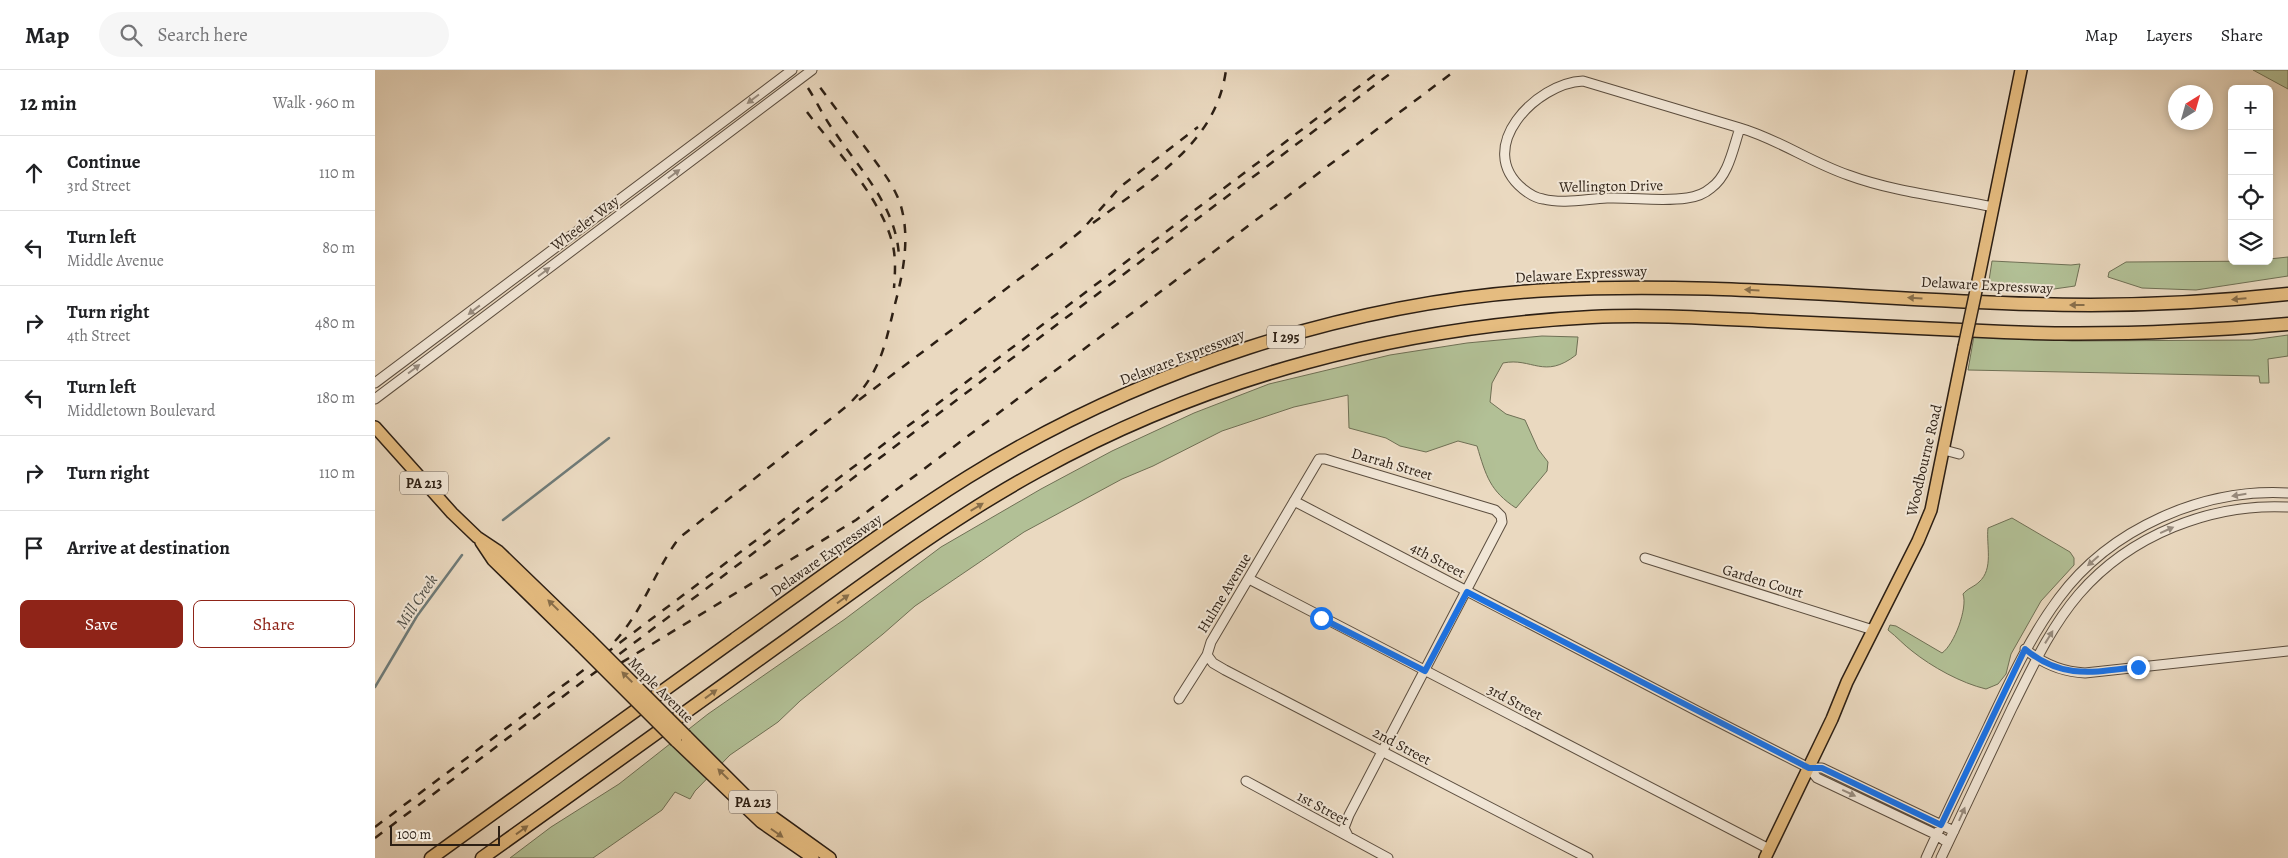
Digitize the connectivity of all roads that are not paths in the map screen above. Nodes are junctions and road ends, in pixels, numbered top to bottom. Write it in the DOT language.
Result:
graph roads {
  1 [pos="792,70"];
  2 [pos="812,70"];
  3 [pos="2021,70"];
  4 [pos="1740,128"];
  5 [pos="1993,207"];
  6 [pos="2288,294"];
  7 [pos="2288,324"];
  8 [pos="375,384"];
  9 [pos="375,399"];
  10 [pos="375,426"];
  11 [pos="1944,450"];
  12 [pos="1959,454"];
  13 [pos="2288,493"];
  14 [pos="1294,501"];
  15 [pos="2288,507"];
  16 [pos="1645,558"];
  17 [pos="1249,579"];
  18 [pos="1467,592"];
  19 [pos="1873,630"];
  20 [pos="2025,649"];
  21 [pos="2288,651"];
  22 [pos="1207,655"];
  23 [pos="2036,658"];
  24 [pos="1425,671"];
  25 [pos="1179,699"];
  26 [pos="681,739"];
  27 [pos="1383,751"];
  28 [pos="1809,768"];
  29 [pos="1246,781"];
  30 [pos="1941,825"];
  31 [pos="1954,831"];
  32 [pos="1937,835"];
  33 [pos="1348,836"];
  34 [pos="1949,843"];
  35 [pos="1767,854"];
  36 [pos="431,858"];
  37 [pos="482,858"];
  38 [pos="813,858"];
  39 [pos="830,858"];
  40 [pos="1388,858"];
  41 [pos="1588,858"];
  42 [pos="1926,858"];
  43 [pos="1941,858"];
  1 -- 8 [label="street, Wheeler Way, one-way"];
  9 -- 2 [label="street, Wheeler Way, one-way"];
  3 -- 5 [label="main road, Woodbourne Road"];
  4 -- 4 [label="street, Wellington Drive"];
  4 -- 5 [label="street, Wellington Drive"];
  5 -- 11 [label="main road, Woodbourne Road, bridge"];
  6 -- 36 [label="highway, Delaware Expressway / I 295, one-way"];
  37 -- 7 [label="highway, I 295, one-way"];
  10 -- 26 [label="main road, Maple Avenue / PA 213, bridge"];
  11 -- 12 [label="street"];
  11 -- 19 [label="main road, Woodbourne Road"];
  13 -- 20 [label="street, one-way"];
  14 -- 17 [label="street, Hulme Avenue"];
  14 -- 18 [label="street, 4th Street"];
  14 -- 18 [label="street, Darrah Street"];
  23 -- 15 [label="street, one-way"];
  16 -- 19 [label="street, Garden Court"];
  17 -- 22 [label="street, Hulme Avenue"];
  17 -- 24 [label="street, 3rd Street"];
  18 -- 24 [label="street"];
  18 -- 28 [label="street, 4th Street"];
  19 -- 28 [label="main road, Woodbourne Road"];
  20 -- 23 [label="street"];
  20 -- 30 [label="street"];
  21 -- 23 [label="street"];
  22 -- 25 [label="street, Hulme Avenue"];
  22 -- 27 [label="street, 2nd Street"];
  31 -- 23 [label="street, one-way"];
  24 -- 27 [label="street"];
  24 -- 35 [label="street, 3rd Street"];
  26 -- 38 [label="main road, Maple Avenue / PA 213, one-way"];
  39 -- 26 [label="main road, Maple Avenue / PA 213, one-way"];
  27 -- 33 [label="street"];
  27 -- 41 [label="street, 2nd Street"];
  28 -- 30 [label="street, 4th Street"];
  28 -- 32 [label="street, 4th Street, one-way"];
  28 -- 35 [label="main road, Woodbourne Road"];
  29 -- 33 [label="street, 1st Street"];
  30 -- 31 [label="street, 4th Street"];
  30 -- 32 [label="street"];
  31 -- 34 [label="street"];
  32 -- 34 [label="street, 4th Street"];
  32 -- 42 [label="street"];
  33 -- 40 [label="street, 1st Street"];
  34 -- 43 [label="street"];
}
